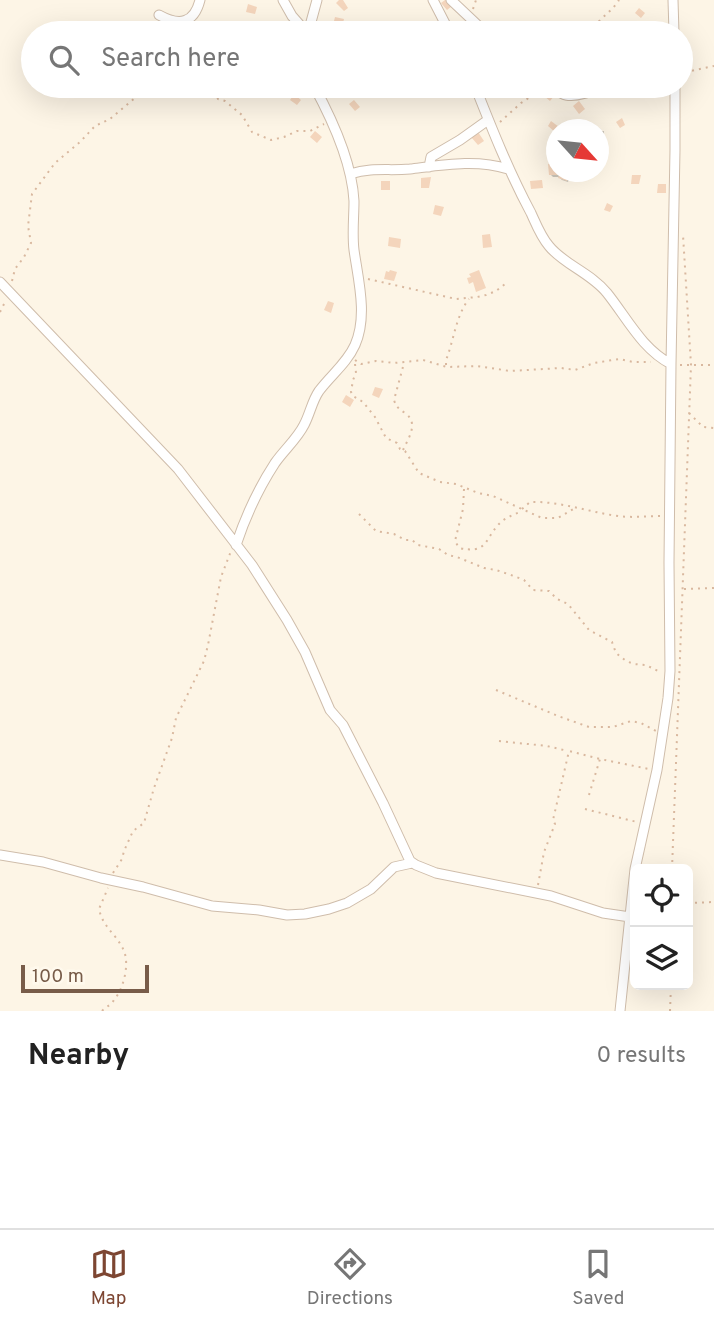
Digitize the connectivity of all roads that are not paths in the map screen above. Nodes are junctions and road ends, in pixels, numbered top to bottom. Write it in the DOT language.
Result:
graph roads {
  1 [pos="200,0"];
  2 [pos="283,0"];
  3 [pos="317,0"];
  4 [pos="433,0"];
  5 [pos="451,0"];
  6 [pos="673,0"];
  7 [pos="159,15"];
  8 [pos="169,21"];
  9 [pos="185,21"];
  10 [pos="297,21"];
  11 [pos="311,21"];
  12 [pos="444,21"];
  13 [pos="473,21"];
  14 [pos="673,21"];
  15 [pos="321,98"];
  16 [pos="480,98"];
  17 [pos="675,98"];
  18 [pos="490,125"];
  19 [pos="429,167"];
  20 [pos="508,169"];
  21 [pos="350,174"];
  22 [pos="0,282"];
  23 [pos="671,364"];
  24 [pos="236,545"];
  25 [pos="0,855"];
  26 [pos="412,863"];
  27 [pos="636,864"];
  28 [pos="630,917"];
  29 [pos="620,1011"];
  1 -- 9 [label="street"];
  2 -- 10 [label="street"];
  3 -- 11 [label="street"];
  4 -- 12 [label="street"];
  5 -- 13 [label="street"];
  6 -- 14 [label="street"];
  7 -- 8 [label="street"];
  15 -- 21 [label="street"];
  16 -- 18 [label="street"];
  17 -- 23 [label="street"];
  18 -- 19 [label="street"];
  18 -- 20 [label="street"];
  19 -- 20 [label="street"];
  19 -- 21 [label="street"];
  20 -- 23 [label="street"];
  21 -- 24 [label="street"];
  22 -- 24 [label="street"];
  23 -- 27 [label="street"];
  24 -- 26 [label="street"];
  25 -- 26 [label="street"];
  26 -- 28 [label="street"];
  28 -- 29 [label="street"];
}
